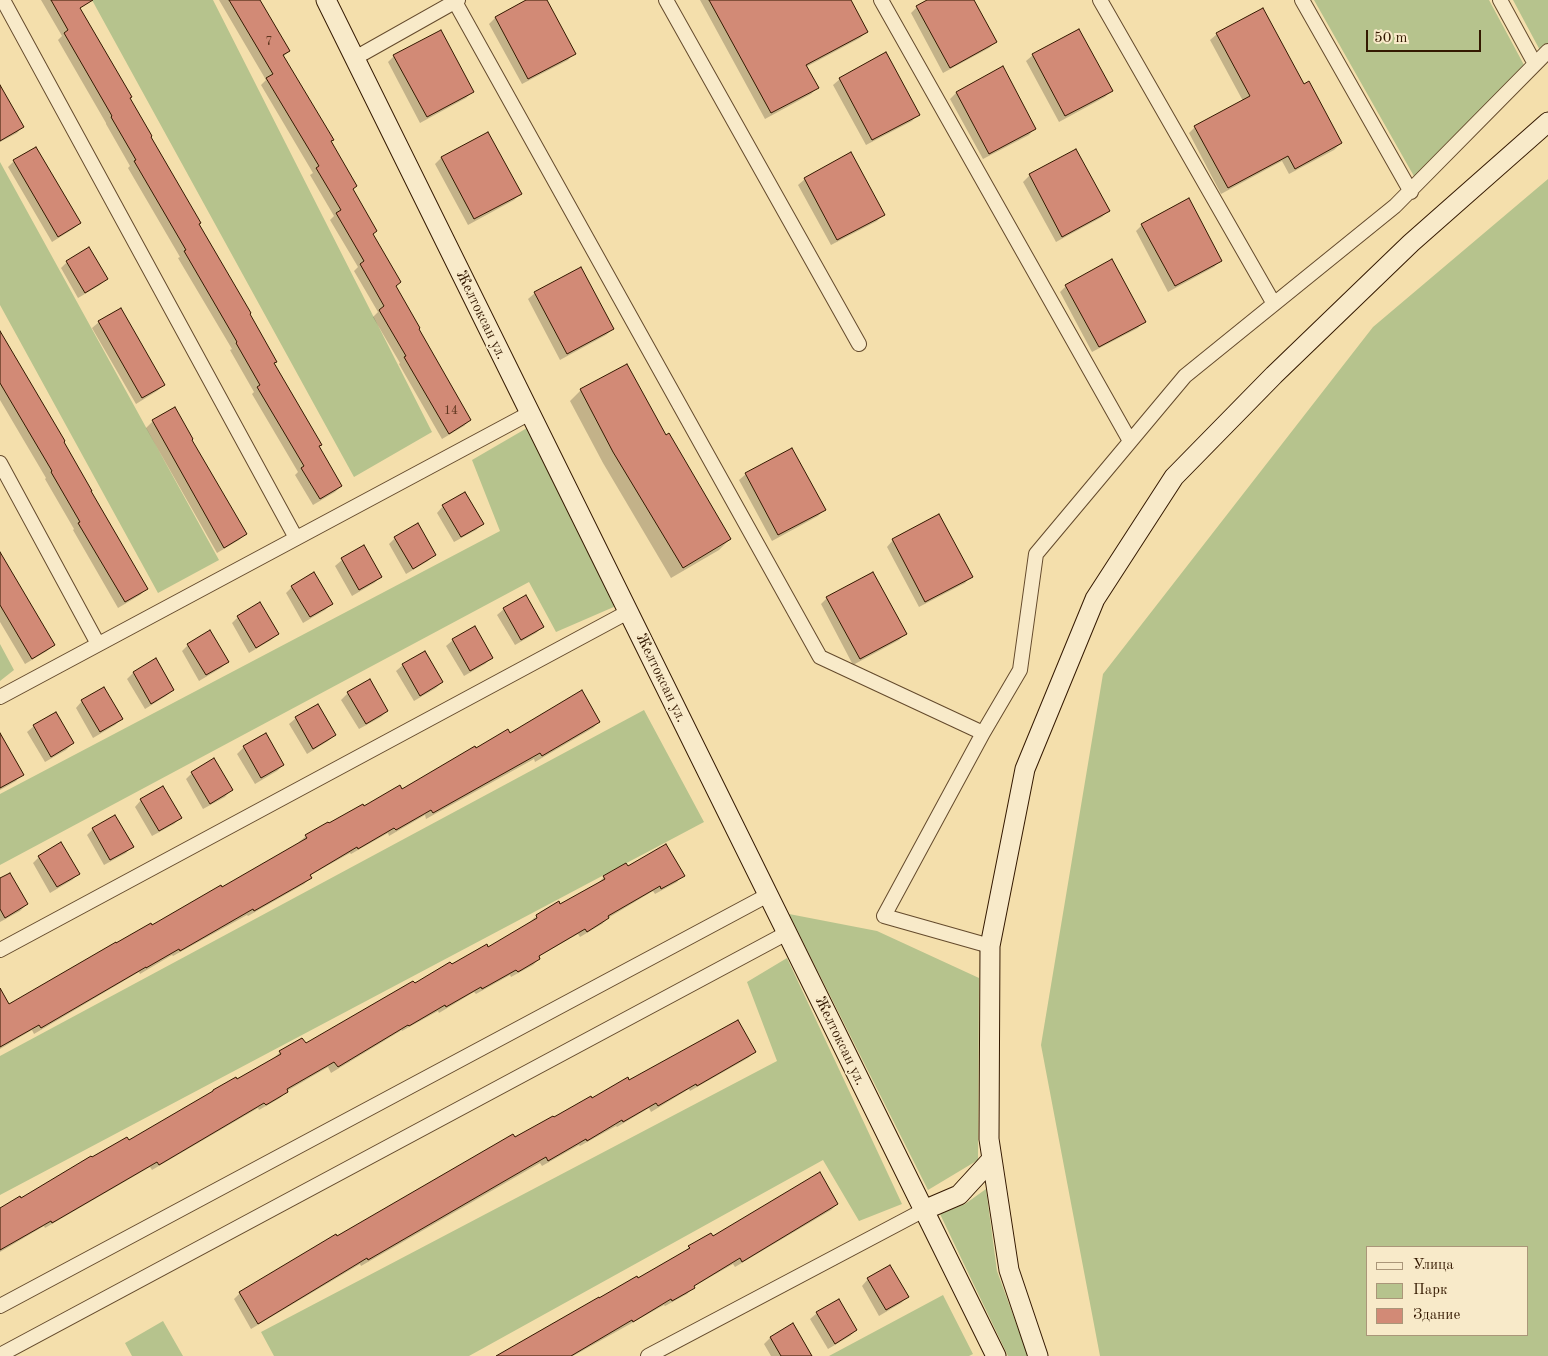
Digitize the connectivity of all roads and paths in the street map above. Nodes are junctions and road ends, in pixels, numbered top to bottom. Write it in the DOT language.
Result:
graph roads {
  1 [pos="3,0"];
  2 [pos="326,0"];
  3 [pos="666,0"];
  4 [pos="881,0"];
  5 [pos="1100,0"];
  6 [pos="1302,0"];
  7 [pos="1500,0"];
  8 [pos="456,1"];
  9 [pos="1548,51"];
  10 [pos="354,58"];
  11 [pos="1535,64"];
  12 [pos="1548,122"];
  13 [pos="1410,192"];
  14 [pos="1274,304"];
  15 [pos="859,344"];
  16 [pos="530,413"];
  17 [pos="1130,441"];
  18 [pos="0,464"];
  19 [pos="296,538"];
  20 [pos="628,612"];
  21 [pos="98,644"];
  22 [pos="0,697"];
  23 [pos="983,734"];
  24 [pos="768,895"];
  25 [pos="787,933"];
  26 [pos="990,946"];
  27 [pos="0,950"];
  28 [pos="992,1159"];
  29 [pos="924,1210"];
  30 [pos="0,1306"];
  31 [pos="0,1355"];
  32 [pos="648,1356"];
  33 [pos="996,1356"];
  34 [pos="1038,1356"];
  1 -- 19 [label="street"];
  2 -- 10 [label="street, Желтоксан ул."];
  3 -- 15 [label="street"];
  4 -- 17 [label="street"];
  5 -- 14 [label="street"];
  6 -- 13 [label="street"];
  7 -- 11 [label="street"];
  8 -- 10 [label="street"];
  8 -- 23 [label="street"];
  9 -- 11 [label="street"];
  10 -- 16 [label="street, Желтоксан ул."];
  11 -- 13 [label="street"];
  12 -- 26 [label="street"];
  13 -- 14 [label="street"];
  14 -- 17 [label="street"];
  16 -- 19 [label="street"];
  16 -- 20 [label="street, Желтоксан ул."];
  17 -- 23 [label="street"];
  18 -- 21 [label="street"];
  19 -- 21 [label="street"];
  20 -- 24 [label="street, Желтоксан ул."];
  20 -- 27 [label="street"];
  21 -- 22 [label="street"];
  23 -- 26 [label="street"];
  24 -- 25 [label="street, Желтоксан ул."];
  24 -- 30 [label="street"];
  25 -- 29 [label="street, Желтоксан ул."];
  25 -- 31 [label="street"];
  26 -- 28 [label="street"];
  28 -- 29 [label="street"];
  28 -- 34 [label="street"];
  29 -- 32 [label="street"];
  29 -- 33 [label="street, Желтоксан ул."];
}
